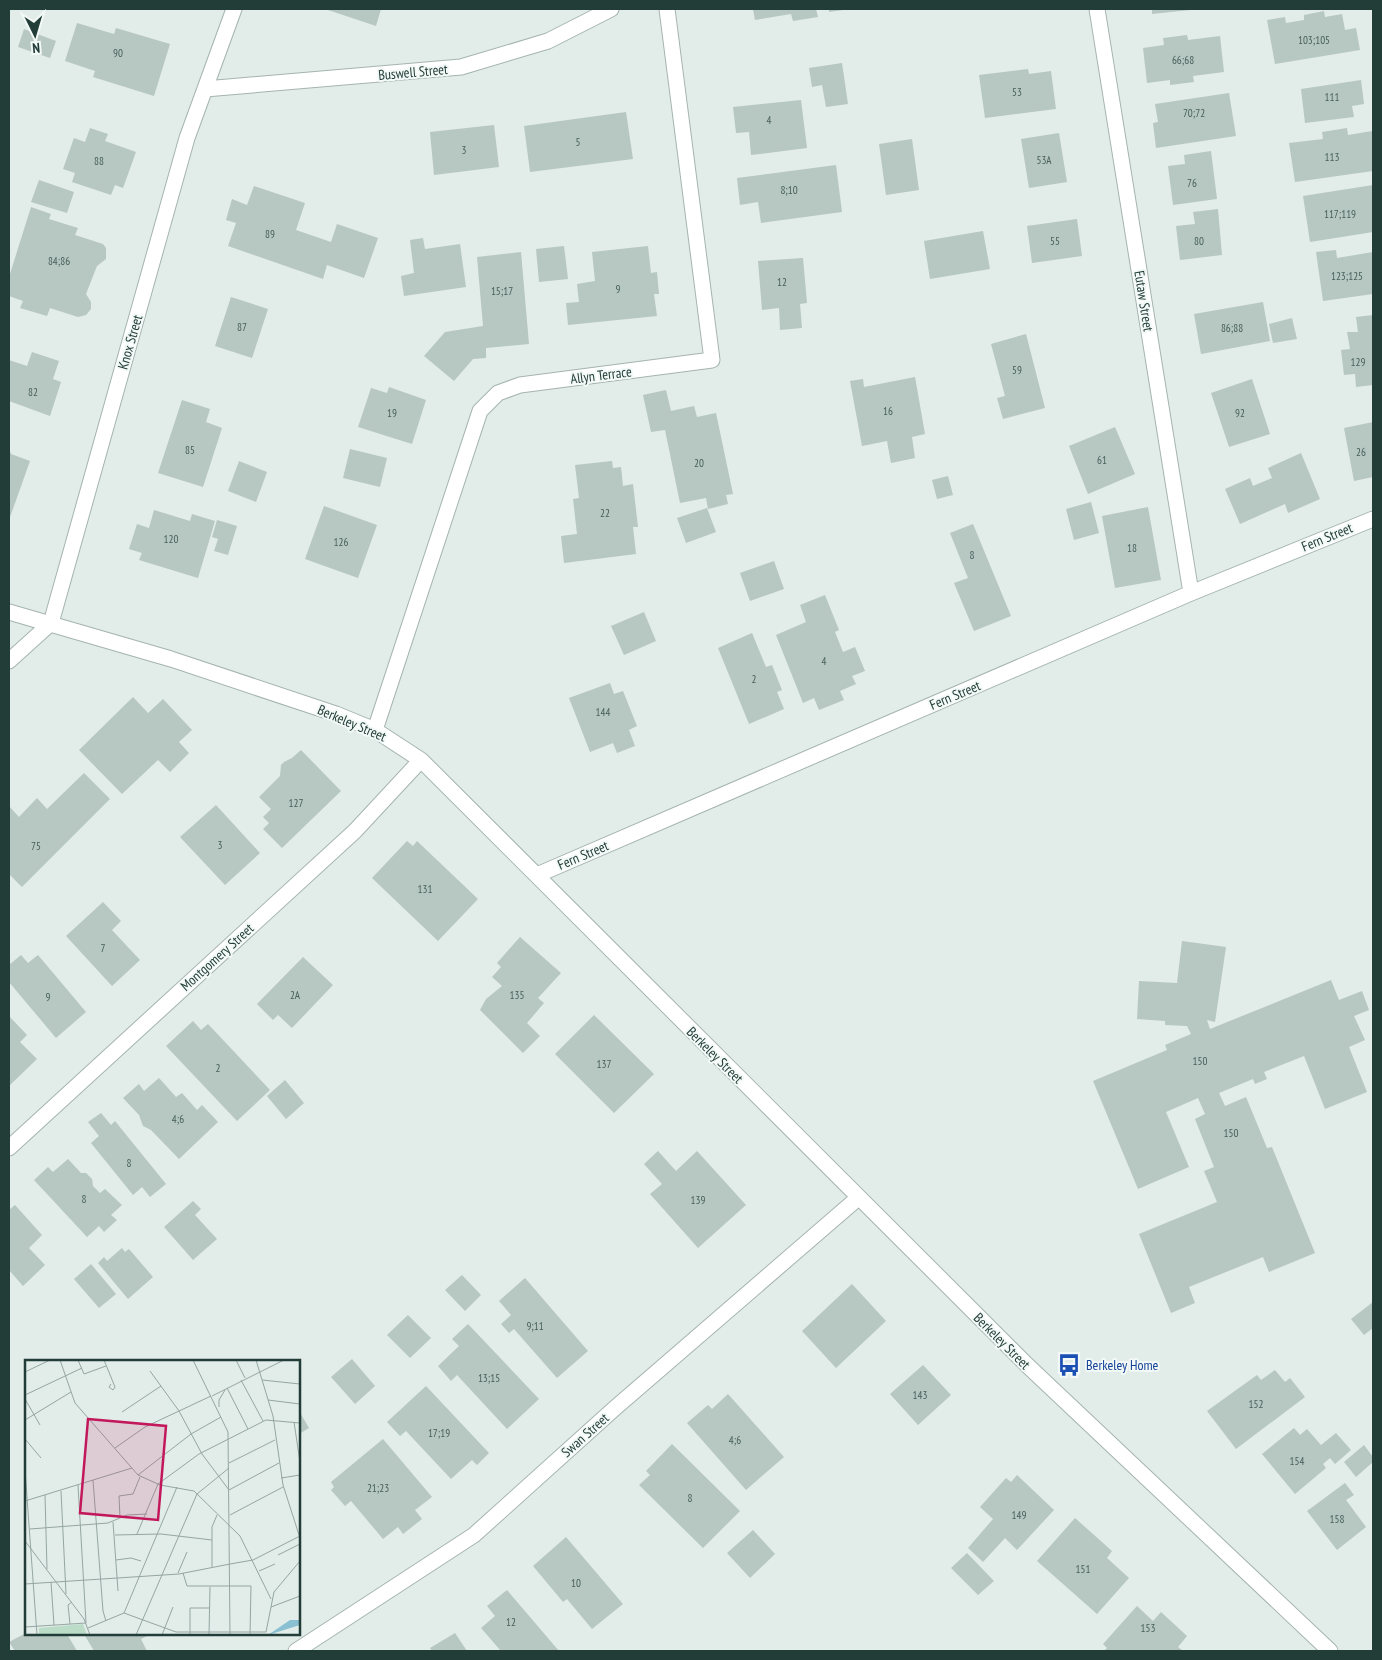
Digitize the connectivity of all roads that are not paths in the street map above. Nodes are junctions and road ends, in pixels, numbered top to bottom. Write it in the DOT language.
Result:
graph roads {
  1 [pos="234,9"];
  2 [pos="611,9"];
  3 [pos="667,9"];
  4 [pos="1097,9"];
  5 [pos="205,89"];
  6 [pos="1373,519"];
  7 [pos="1191,594"];
  8 [pos="9,612"];
  9 [pos="51,623"];
  10 [pos="9,661"];
  11 [pos="374,730"];
  12 [pos="421,760"];
  13 [pos="537,875"];
  14 [pos="9,1148"];
  15 [pos="858,1198"];
  16 [pos="296,1651"];
  17 [pos="1330,1651"];
  1 -- 5 [label="street, Knox Street"];
  2 -- 5 [label="street, Buswell Street"];
  3 -- 11 [label="street, Allyn Terrace"];
  4 -- 7 [label="street, Eutaw Street"];
  5 -- 9 [label="street, Knox Street"];
  6 -- 7 [label="street, Fern Street"];
  7 -- 13 [label="street, Fern Street"];
  8 -- 9 [label="street, Berkeley Street"];
  9 -- 10 [label="street"];
  9 -- 11 [label="street, Berkeley Street"];
  11 -- 12 [label="street, Berkeley Street"];
  12 -- 13 [label="street, Berkeley Street"];
  12 -- 14 [label="street, Montgomery Street"];
  13 -- 15 [label="street, Berkeley Street"];
  15 -- 16 [label="street, Swan Street"];
  15 -- 17 [label="street, Berkeley Street"];
}
